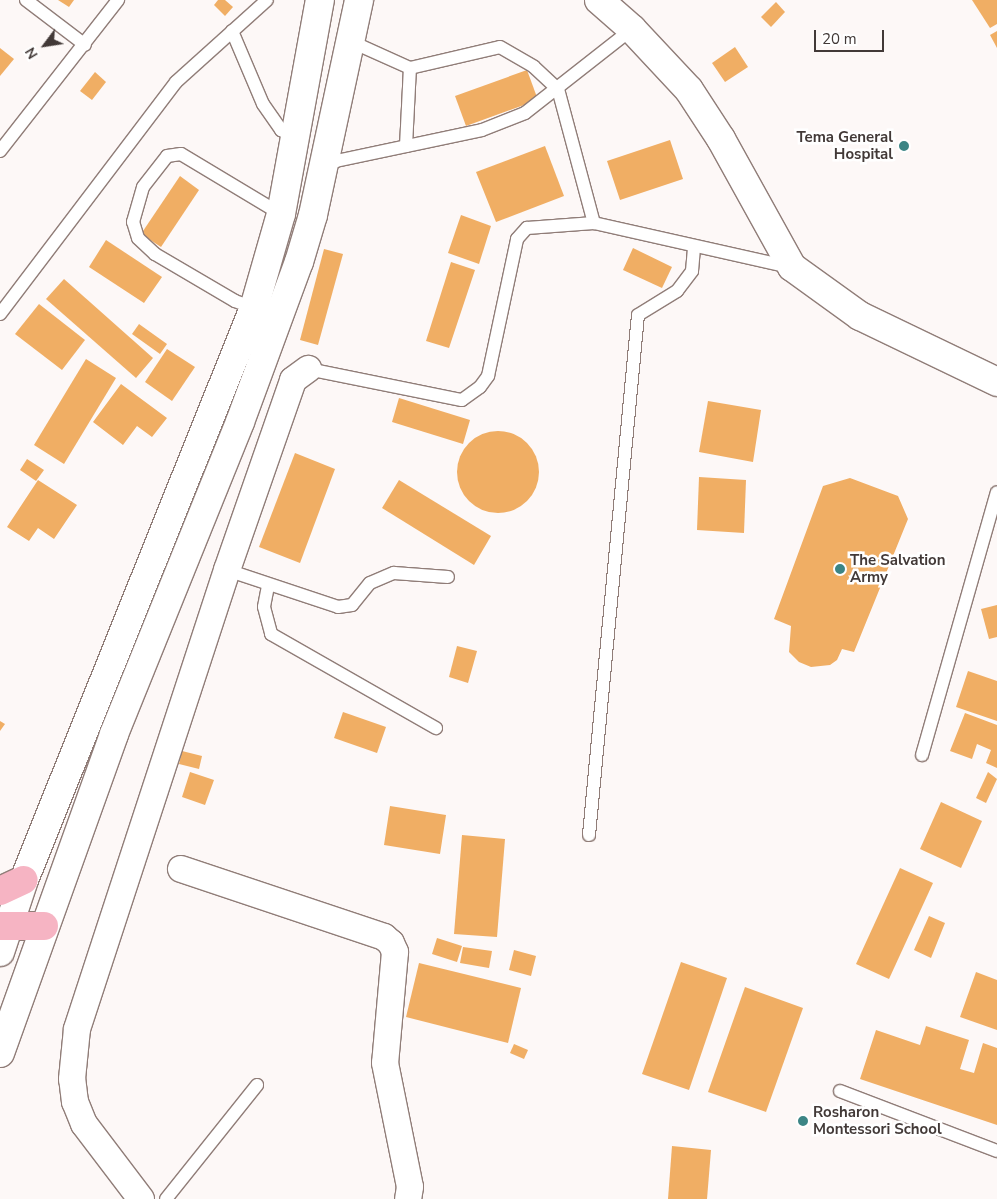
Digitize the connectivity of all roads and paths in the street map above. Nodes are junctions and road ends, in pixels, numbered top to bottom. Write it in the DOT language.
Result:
graph roads {
  1 [pos="26,0"];
  2 [pos="118,0"];
  3 [pos="267,0"];
  4 [pos="320,0"];
  5 [pos="359,0"];
  6 [pos="599,0"];
  7 [pos="632,29"];
  8 [pos="232,31"];
  9 [pos="349,37"];
  10 [pos="85,45"];
  11 [pos="410,68"];
  12 [pos="558,89"];
  13 [pos="296,138"];
  14 [pos="406,146"];
  15 [pos="0,151"];
  16 [pos="323,169"];
  17 [pos="281,214"];
  18 [pos="594,223"];
  19 [pos="694,247"];
  20 [pos="792,267"];
  21 [pos="254,308"];
  22 [pos="0,314"];
  23 [pos="308,369"];
  24 [pos="997,382"];
  25 [pos="240,422"];
  26 [pos="274,437"];
  27 [pos="997,492"];
  28 [pos="227,570"];
  29 [pos="448,577"];
  30 [pos="268,586"];
  31 [pos="436,728"];
  32 [pos="922,755"];
  33 [pos="590,835"];
  34 [pos="181,869"];
  35 [pos="24,880"];
  36 [pos="0,891"];
  37 [pos="5,926"];
  38 [pos="44,926"];
  39 [pos="0,952"];
  40 [pos="0,1053"];
  41 [pos="258,1085"];
  42 [pos="840,1091"];
  43 [pos="997,1151"];
  44 [pos="140,1199"];
  45 [pos="166,1199"];
  46 [pos="408,1199"];
  1 -- 10 [label="lane"];
  2 -- 10 [label="lane"];
  3 -- 8 [label="lane"];
  4 -- 13 [label="main road"];
  5 -- 9 [label="main road"];
  6 -- 7 [label="main road"];
  7 -- 12 [label="lane"];
  7 -- 20 [label="main road"];
  8 -- 13 [label="lane"];
  8 -- 22 [label="lane"];
  9 -- 11 [label="lane"];
  9 -- 16 [label="main road"];
  10 -- 15 [label="lane"];
  11 -- 12 [label="lane"];
  11 -- 14 [label="lane"];
  12 -- 14 [label="lane"];
  12 -- 18 [label="lane"];
  13 -- 17 [label="main road"];
  14 -- 16 [label="lane"];
  16 -- 25 [label="main road"];
  17 -- 21 [label="main road"];
  17 -- 21 [label="lane"];
  18 -- 19 [label="lane"];
  18 -- 23 [label="lane"];
  19 -- 20 [label="lane"];
  19 -- 33 [label="lane"];
  20 -- 24 [label="main road"];
  21 -- 35 [label="main road"];
  23 -- 26 [label="street"];
  25 -- 26 [label="street"];
  25 -- 38 [label="main road"];
  26 -- 28 [label="street"];
  27 -- 32 [label="lane"];
  28 -- 30 [label="lane"];
  28 -- 44 [label="street"];
  29 -- 30 [label="lane"];
  30 -- 31 [label="lane"];
  34 -- 46 [label="street"];
  35 -- 36 [label="highway"];
  35 -- 37 [label="main road"];
  37 -- 38 [label="highway"];
  37 -- 39 [label="main road"];
  38 -- 40 [label="main road"];
  41 -- 45 [label="lane"];
  42 -- 43 [label="lane"];
}
